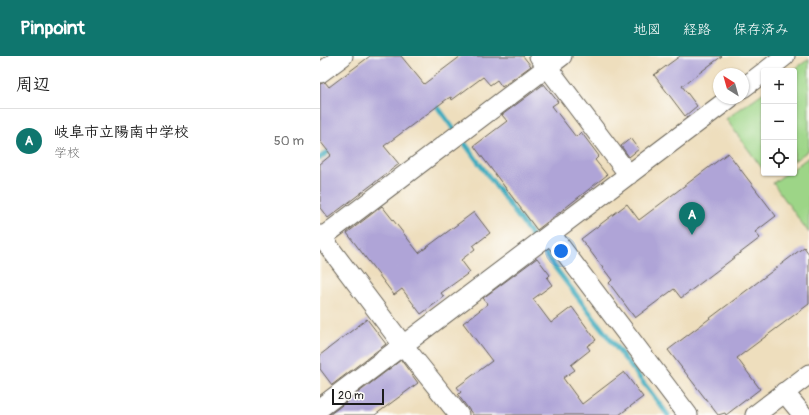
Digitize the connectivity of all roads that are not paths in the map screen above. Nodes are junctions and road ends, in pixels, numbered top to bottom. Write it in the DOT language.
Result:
graph roads {
  1 [pos="343,56"];
  2 [pos="785,56"];
  3 [pos="550,60"];
  4 [pos="770,68"];
  5 [pos="320,73"];
  6 [pos="761,75"];
  7 [pos="749,84"];
  8 [pos="722,104"];
  9 [pos="629,175"];
  10 [pos="552,234"];
  11 [pos="321,237"];
  12 [pos="403,345"];
  13 [pos="809,374"];
  14 [pos="784,392"];
  15 [pos="320,408"];
  16 [pos="459,415"];
  17 [pos="688,415"];
  18 [pos="755,415"];
  19 [pos="803,415"];
  1 -- 5 [label="street"];
  2 -- 4 [label="street"];
  3 -- 9 [label="street"];
  3 -- 11 [label="street"];
  6 -- 7 [label="street"];
  8 -- 9 [label="street"];
  9 -- 10 [label="street"];
  10 -- 12 [label="street"];
  10 -- 17 [label="street"];
  11 -- 12 [label="street"];
  12 -- 15 [label="street"];
  12 -- 16 [label="street"];
  13 -- 14 [label="street"];
  14 -- 18 [label="street"];
  14 -- 19 [label="street"];
}
